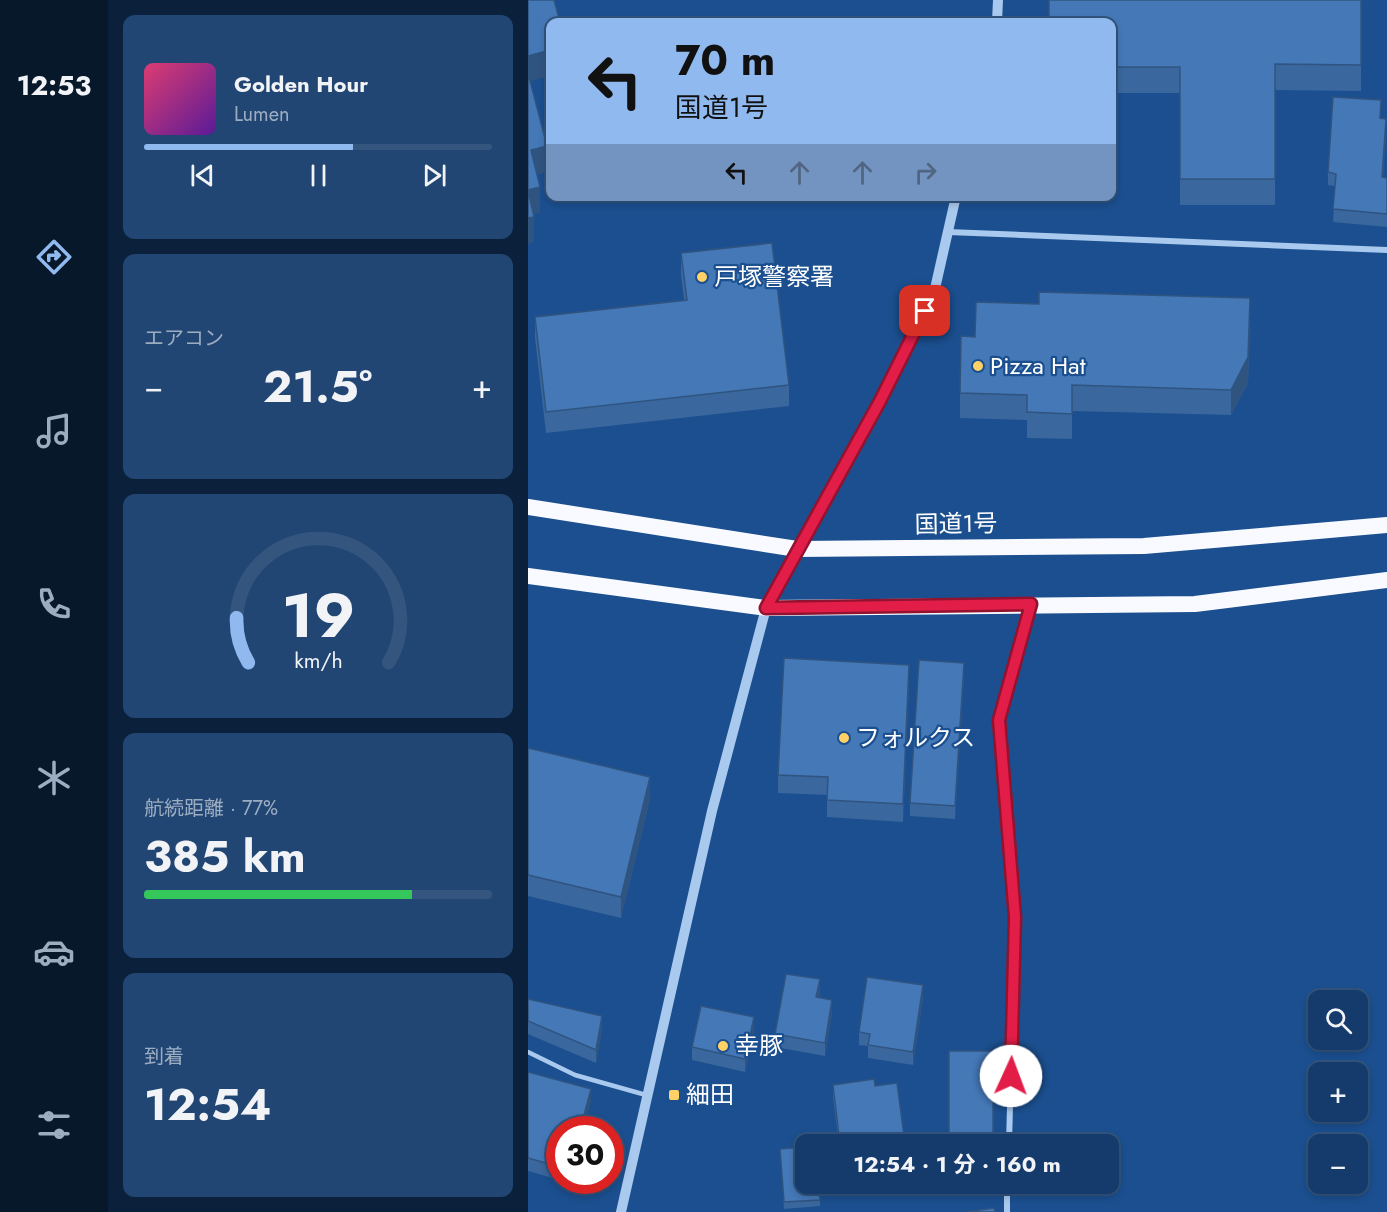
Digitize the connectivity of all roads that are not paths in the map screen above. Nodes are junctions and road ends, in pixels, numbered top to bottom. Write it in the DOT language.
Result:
graph roads {
  1 [pos="998,0"];
  2 [pos="997,18"];
  3 [pos="955,201"];
  4 [pos="948,232"];
  5 [pos="1387,250"];
  6 [pos="528,507"];
  7 [pos="1387,525"];
  8 [pos="797,549"];
  9 [pos="528,576"];
  10 [pos="1387,580"];
  11 [pos="1031,604"];
  12 [pos="766,608"];
  13 [pos="528,1052"];
  14 [pos="646,1095"];
  15 [pos="1009,1134"];
  16 [pos="1008,1194"];
  17 [pos="621,1212"];
  18 [pos="1007,1212"];
  1 -- 2 [label="street"];
  3 -- 4 [label="street"];
  4 -- 5 [label="street"];
  4 -- 8 [label="street"];
  6 -- 8 [label="highway, 国道1号"];
  7 -- 8 [label="highway, 国道1号"];
  8 -- 12 [label="street"];
  9 -- 12 [label="highway"];
  10 -- 11 [label="highway"];
  11 -- 12 [label="highway"];
  11 -- 15 [label="street"];
  12 -- 14 [label="street"];
  13 -- 14 [label="lane"];
  14 -- 17 [label="street"];
  16 -- 18 [label="street"];
}
